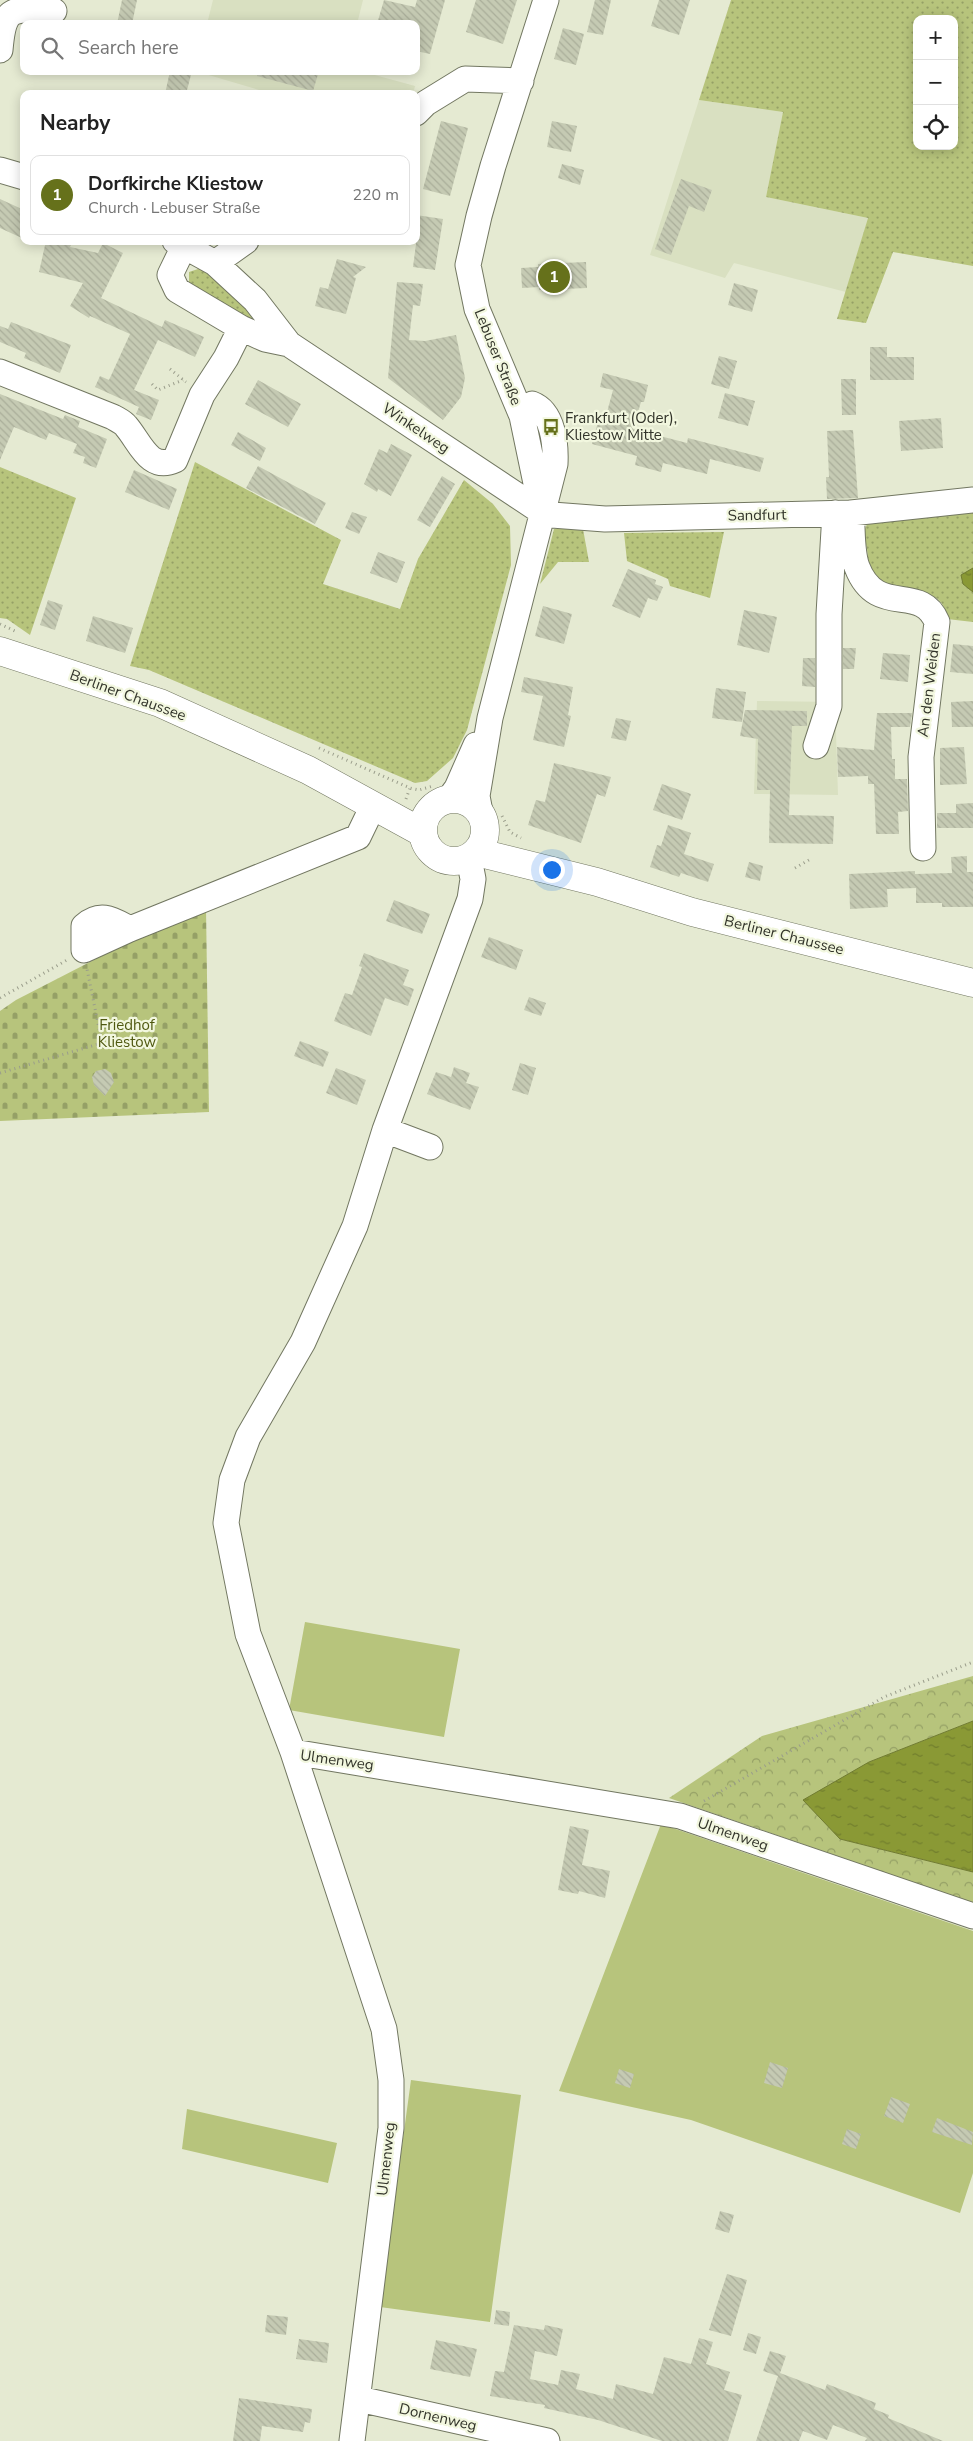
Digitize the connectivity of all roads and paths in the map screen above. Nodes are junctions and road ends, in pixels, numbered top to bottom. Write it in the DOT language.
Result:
graph roads {
  1 [pos="546,0"];
  2 [pos="54,12"];
  3 [pos="0,50"];
  4 [pos="521,81"];
  5 [pos="420,109"];
  6 [pos="0,170"];
  7 [pos="20,177"];
  8 [pos="180,245"];
  9 [pos="182,245"];
  10 [pos="240,245"];
  11 [pos="215,263"];
  12 [pos="241,328"];
  13 [pos="289,344"];
  14 [pos="0,372"];
  15 [pos="184,380"];
  16 [pos="152,384"];
  17 [pos="973,500"];
  18 [pos="542,512"];
  19 [pos="843,513"];
  20 [pos="0,651"];
  21 [pos="490,718"];
  22 [pos="816,746"];
  23 [pos="308,770"];
  24 [pos="373,806"];
  25 [pos="434,814"];
  26 [pos="478,838"];
  27 [pos="923,848"];
  28 [pos="809,860"];
  29 [pos="795,868"];
  30 [pos="84,950"];
  31 [pos="973,983"];
  32 [pos="0,998"];
  33 [pos="0,1073"];
  34 [pos="385,1130"];
  35 [pos="430,1147"];
  36 [pos="973,1662"];
  37 [pos="293,1752"];
  38 [pos="680,1816"];
  39 [pos="973,1916"];
  40 [pos="359,2399"];
  41 [pos="352,2441"];
  42 [pos="547,2441"];
  1 -- 4 [label="street, Lebuser Straße"];
  2 -- 3 [label="street"];
  4 -- 5 [label="street"];
  4 -- 18 [label="street, Lebuser Straße"];
  6 -- 7 [label="street"];
  8 -- 12 [label="street, Winkelweg"];
  9 -- 11 [label="street, Winkelweg"];
  10 -- 11 [label="street"];
  11 -- 13 [label="street, Winkelweg"];
  12 -- 13 [label="street, Winkelweg"];
  12 -- 14 [label="street"];
  13 -- 18 [label="street, Winkelweg"];
  15 -- 16 [label="path"];
  17 -- 19 [label="street, Sandfurt"];
  18 -- 19 [label="street, Sandfurt"];
  18 -- 21 [label="street, Lebuser Straße"];
  19 -- 22 [label="street"];
  19 -- 27 [label="street, An den Weiden"];
  20 -- 23 [label="main road, Berliner Chaussee"];
  21 -- 25 [label="street, Lebuser Straße"];
  21 -- 26 [label="street, Lebuser Straße"];
  23 -- 24 [label="main road, Berliner Chaussee"];
  23 -- 25 [label="main road, Berliner Chaussee"];
  24 -- 25 [label="main road, Berliner Chaussee"];
  24 -- 30 [label="street"];
  25 -- 26 [label="main road"];
  25 -- 26 [label="main road"];
  26 -- 31 [label="main road, Berliner Chaussee"];
  26 -- 34 [label="street"];
  28 -- 29 [label="path"];
  30 -- 32 [label="path"];
  30 -- 33 [label="path"];
  34 -- 35 [label="street"];
  34 -- 37 [label="street"];
  36 -- 38 [label="path"];
  37 -- 38 [label="street, Ulmenweg"];
  37 -- 40 [label="street, Ulmenweg"];
  38 -- 39 [label="street, Ulmenweg"];
  40 -- 41 [label="street, Ulmenweg"];
  40 -- 42 [label="street, Dornenweg"];
}
